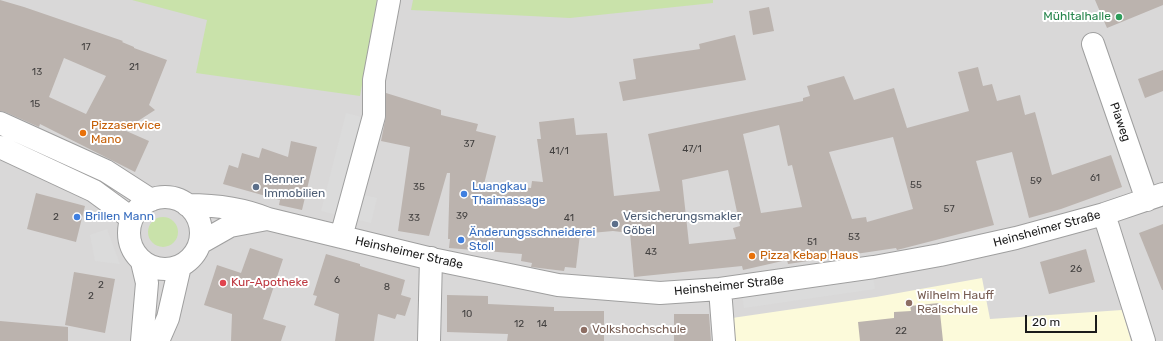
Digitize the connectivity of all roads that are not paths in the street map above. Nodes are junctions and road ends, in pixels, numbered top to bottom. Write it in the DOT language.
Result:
graph roads {
  1 [pos="389,0"];
  2 [pos="1094,44"];
  3 [pos="0,123"];
  4 [pos="39,140"];
  5 [pos="0,147"];
  6 [pos="26,159"];
  7 [pos="106,171"];
  8 [pos="94,191"];
  9 [pos="1155,197"];
  10 [pos="151,200"];
  11 [pos="187,205"];
  12 [pos="1104,214"];
  13 [pos="131,218"];
  14 [pos="268,219"];
  15 [pos="341,237"];
  16 [pos="200,243"];
  17 [pos="431,258"];
  18 [pos="142,262"];
  19 [pos="180,266"];
  20 [pos="720,289"];
  21 [pos="142,341"];
  22 [pos="158,341"];
  23 [pos="429,341"];
  24 [pos="724,341"];
  25 [pos="1144,341"];
  1 -- 15 [label="street"];
  2 -- 9 [label="street, Piaweg"];
  3 -- 4 [label="street"];
  4 -- 6 [label="street"];
  4 -- 7 [label="street"];
  5 -- 6 [label="street"];
  6 -- 8 [label="street"];
  7 -- 8 [label="street"];
  7 -- 10 [label="street"];
  8 -- 13 [label="street"];
  9 -- 12 [label="street, Heinsheimer Straße"];
  10 -- 11 [label="street, Heinsheimer Straße"];
  10 -- 13 [label="street"];
  11 -- 14 [label="street, Heinsheimer Straße"];
  11 -- 16 [label="street"];
  12 -- 20 [label="street, Heinsheimer Straße"];
  12 -- 25 [label="street"];
  13 -- 18 [label="street"];
  14 -- 15 [label="street, Heinsheimer Straße"];
  14 -- 16 [label="street, Heinsheimer Straße"];
  15 -- 17 [label="street, Heinsheimer Straße"];
  16 -- 19 [label="street, Heinsheimer Straße"];
  17 -- 20 [label="street, Heinsheimer Straße"];
  17 -- 23 [label="street"];
  18 -- 19 [label="street, Heinsheimer Straße"];
  18 -- 21 [label="street"];
  19 -- 22 [label="street"];
  20 -- 24 [label="street"];
}
